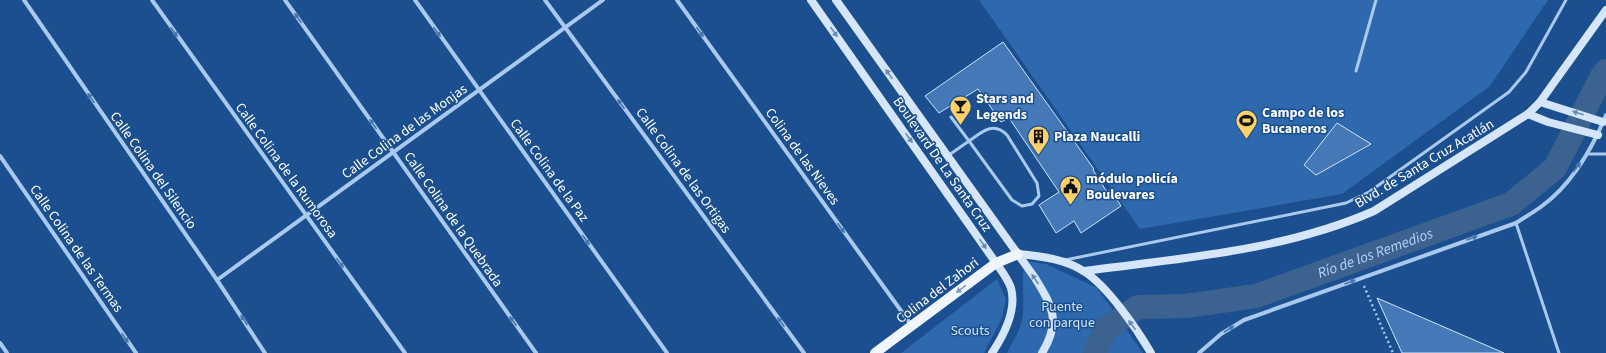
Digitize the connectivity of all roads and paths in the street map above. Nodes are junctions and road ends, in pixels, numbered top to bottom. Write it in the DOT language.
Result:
graph roads {
  1 [pos="24,0"];
  2 [pos="152,0"];
  3 [pos="285,0"];
  4 [pos="415,0"];
  5 [pos="546,0"];
  6 [pos="603,0"];
  7 [pos="677,0"];
  8 [pos="811,0"];
  9 [pos="836,0"];
  10 [pos="1376,0"];
  11 [pos="1566,0"];
  12 [pos="1606,10"];
  13 [pos="565,28"];
  14 [pos="1356,71"];
  15 [pos="479,90"];
  16 [pos="1540,102"];
  17 [pos="1528,114"];
  18 [pos="951,117"];
  19 [pos="1602,119"];
  20 [pos="1598,135"];
  21 [pos="969,141"];
  22 [pos="394,152"];
  23 [pos="1587,154"];
  24 [pos="1606,154"];
  25 [pos="0,156"];
  26 [pos="947,156"];
  27 [pos="306,215"];
  28 [pos="1516,222"];
  29 [pos="1018,254"];
  30 [pos="1061,261"];
  31 [pos="996,263"];
  32 [pos="1084,271"];
  33 [pos="1360,278"];
  34 [pos="217,280"];
  35 [pos="912,326"];
  36 [pos="0,343"];
  37 [pos="1392,352"];
  38 [pos="7,353"];
  39 [pos="136,353"];
  40 [pos="265,353"];
  41 [pos="404,353"];
  42 [pos="536,353"];
  43 [pos="667,353"];
  44 [pos="804,353"];
  45 [pos="875,353"];
  46 [pos="992,353"];
  47 [pos="1042,353"];
  48 [pos="1151,353"];
  49 [pos="1198,353"];
  50 [pos="1559,353"];
  34 -- 1 [label="street, Calle Colina del Silencio, one-way"];
  2 -- 27 [label="street, Calle Colina de la Rumorosa, one-way"];
  22 -- 3 [label="street, Calle Colina de la Quebrada, one-way"];
  4 -- 15 [label="street, Calle Colina de la Paz, one-way"];
  5 -- 13 [label="street, Calle Colina de las Ortigas"];
  6 -- 13 [label="street, Calle Colina de las Monjas"];
  7 -- 35 [label="street, Colina de las Nieves, one-way"];
  8 -- 31 [label="main road, Boulevard De La Santa Cruz, one-way"];
  26 -- 9 [label="main road, Boulevard De La Santa Cruz, one-way"];
  10 -- 14 [label="lane"];
  11 -- 30 [label="lane"];
  12 -- 16 [label="main road, Blvd. de Santa Cruz Acatlán"];
  13 -- 15 [label="street, Calle Colina de las Monjas"];
  44 -- 13 [label="street, Calle Colina de las Ortigas, one-way"];
  15 -- 22 [label="street, Calle Colina de las Monjas"];
  15 -- 43 [label="street, Calle Colina de la Paz, one-way"];
  16 -- 17 [label="main road, Blvd. de Santa Cruz Acatlán"];
  19 -- 16 [label="main road, one-way"];
  17 -- 20 [label="main road"];
  17 -- 32 [label="main road, Blvd. de Santa Cruz Acatlán"];
  18 -- 21 [label="lane"];
  19 -- 20 [label="street"];
  20 -- 23 [label="street"];
  21 -- 21 [label="lane"];
  21 -- 26 [label="lane"];
  22 -- 27 [label="street, Calle Colina de las Monjas"];
  42 -- 22 [label="street, Calle Colina de la Quebrada, one-way"];
  23 -- 24 [label="lane"];
  28 -- 23 [label="street, one-way"];
  25 -- 39 [label="street, Calle Colina de las Termas, one-way"];
  26 -- 29 [label="main road, Boulevard De La Santa Cruz"];
  27 -- 34 [label="street, Calle Colina de las Monjas"];
  27 -- 41 [label="street, Calle Colina de la Rumorosa, one-way"];
  33 -- 28 [label="street, one-way"];
  28 -- 50 [label="lane"];
  29 -- 30 [label="main road"];
  29 -- 31 [label="main road, Colina del Zahori"];
  47 -- 29 [label="main road, Boulevard De La Santa Cruz, one-way"];
  30 -- 32 [label="main road"];
  31 -- 35 [label="main road, Colina del Zahori, one-way"];
  31 -- 46 [label="main road, Boulevard De La Santa Cruz"];
  48 -- 32 [label="main road, one-way"];
  33 -- 37 [label="path"];
  49 -- 33 [label="street, one-way"];
  40 -- 34 [label="street, Calle Colina del Silencio, one-way"];
  35 -- 45 [label="main road, Colina del Zahori"];
  36 -- 38 [label="street"];
}
